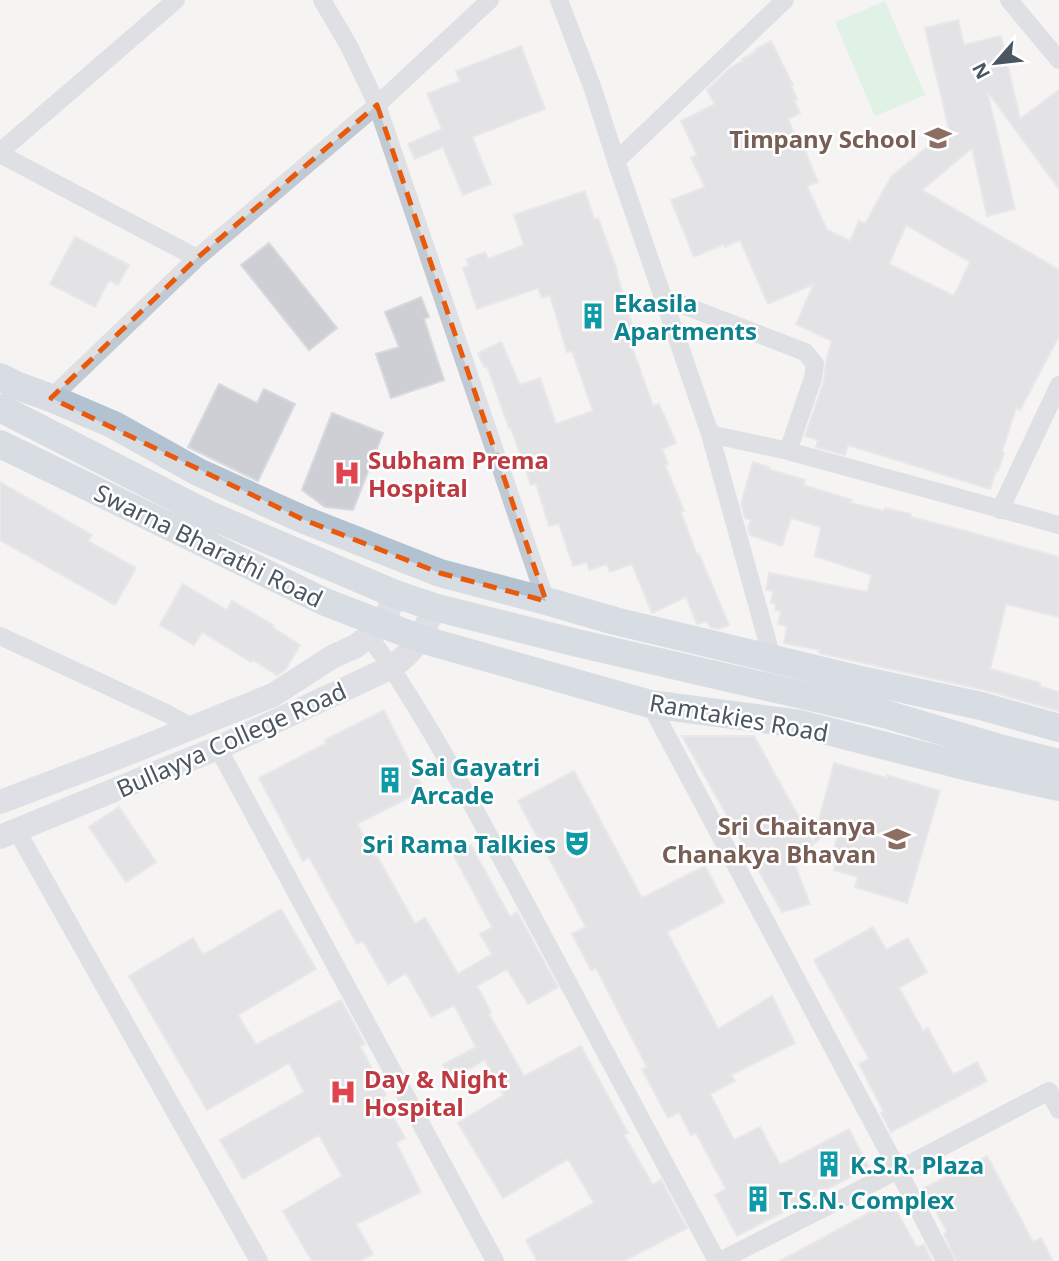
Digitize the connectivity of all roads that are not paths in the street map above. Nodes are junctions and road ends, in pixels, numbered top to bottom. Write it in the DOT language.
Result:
graph roads {
  1 [pos="176,0"];
  2 [pos="322,0"];
  3 [pos="490,0"];
  4 [pos="559,0"];
  5 [pos="785,0"];
  6 [pos="1009,0"];
  7 [pos="1059,60"];
  8 [pos="377,105"];
  9 [pos="0,153"];
  10 [pos="616,161"];
  11 [pos="197,258"];
  12 [pos="662,297"];
  13 [pos="0,377"];
  14 [pos="1059,385"];
  15 [pos="51,398"];
  16 [pos="0,408"];
  17 [pos="710,433"];
  18 [pos="0,444"];
  19 [pos="788,451"];
  20 [pos="1000,510"];
  21 [pos="1059,525"];
  22 [pos="395,594"];
  23 [pos="546,601"];
  24 [pos="434,607"];
  25 [pos="376,630"];
  26 [pos="0,636"];
  27 [pos="421,639"];
  28 [pos="772,658"];
  29 [pos="392,667"];
  30 [pos="650,704"];
  31 [pos="193,728"];
  32 [pos="1059,728"];
  33 [pos="218,748"];
  34 [pos="1059,763"];
  35 [pos="1059,787"];
  36 [pos="0,802"];
  37 [pos="8,834"];
  38 [pos="1054,1089"];
  39 [pos="1059,1110"];
  40 [pos="898,1170"];
  41 [pos="258,1261"];
  42 [pos="495,1261"];
  43 [pos="719,1261"];
  44 [pos="946,1261"];
  1 -- 9 [label="street"];
  2 -- 8 [label="street"];
  3 -- 8 [label="street"];
  4 -- 10 [label="street"];
  5 -- 10 [label="street"];
  6 -- 7 [label="street"];
  8 -- 11 [label="street"];
  8 -- 23 [label="street"];
  9 -- 11 [label="street"];
  10 -- 12 [label="street"];
  11 -- 15 [label="street"];
  12 -- 17 [label="street"];
  12 -- 19 [label="street"];
  13 -- 15 [label="main road"];
  14 -- 20 [label="street"];
  15 -- 23 [label="main road"];
  16 -- 22 [label="main road"];
  17 -- 19 [label="street"];
  17 -- 28 [label="street"];
  18 -- 25 [label="main road, Swarna Bharathi Road"];
  19 -- 20 [label="street"];
  20 -- 21 [label="street"];
  22 -- 24 [label="main road"];
  22 -- 25 [label="main road"];
  23 -- 28 [label="main road"];
  24 -- 27 [label="main road, Bullayya College Road"];
  24 -- 34 [label="main road"];
  25 -- 27 [label="main road, Swarna Bharathi Road"];
  25 -- 29 [label="street"];
  25 -- 31 [label="main road, Bullayya College Road"];
  26 -- 31 [label="street"];
  27 -- 29 [label="main road, Bullayya College Road"];
  27 -- 30 [label="main road, Ramtakies Road"];
  28 -- 32 [label="main road"];
  29 -- 33 [label="main road, Bullayya College Road"];
  29 -- 43 [label="street"];
  30 -- 35 [label="main road, Ramtakies Road"];
  30 -- 40 [label="street"];
  31 -- 36 [label="main road, Bullayya College Road"];
  33 -- 37 [label="main road, Bullayya College Road"];
  33 -- 42 [label="street"];
  37 -- 41 [label="street"];
  38 -- 39 [label="street"];
  38 -- 40 [label="street"];
  40 -- 43 [label="street"];
  40 -- 44 [label="street"];
}
